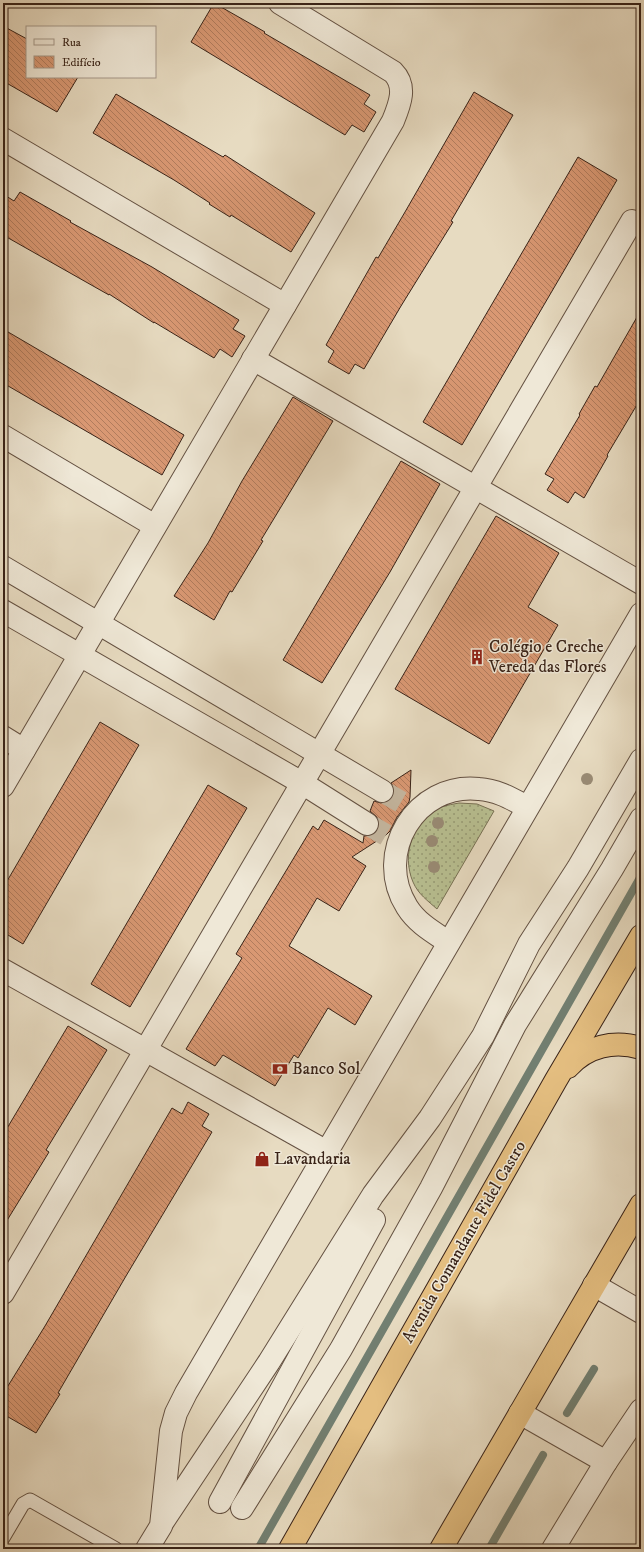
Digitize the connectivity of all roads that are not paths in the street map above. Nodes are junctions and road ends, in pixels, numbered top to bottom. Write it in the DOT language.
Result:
graph roads {
  1 [pos="280,3"];
  2 [pos="3,139"];
  3 [pos="632,221"];
  4 [pos="285,305"];
  5 [pos="253,359"];
  6 [pos="3,436"];
  7 [pos="476,488"];
  8 [pos="155,526"];
  9 [pos="3,567"];
  10 [pos="641,583"];
  11 [pos="3,611"];
  12 [pos="641,614"];
  13 [pos="98,623"];
  14 [pos="80,655"];
  15 [pos="3,737"];
  16 [pos="24,750"];
  17 [pos="319,754"];
  18 [pos="641,760"];
  19 [pos="302,783"];
  20 [pos="3,786"];
  21 [pos="382,791"];
  22 [pos="527,807"];
  23 [pos="641,819"];
  24 [pos="367,824"];
  25 [pos="641,936"];
  26 [pos="448,942"];
  27 [pos="3,970"];
  28 [pos="641,1048"];
  29 [pos="146,1050"];
  30 [pos="556,1080"];
  31 [pos="430,1118"];
  32 [pos="327,1152"];
  33 [pos="641,1206"];
  34 [pos="594,1285"];
  35 [pos="3,1293"];
  36 [pos="641,1312"];
  37 [pos="641,1410"];
  38 [pos="520,1413"];
  39 [pos="606,1462"];
  40 [pos="220,1502"];
  41 [pos="242,1508"];
  42 [pos="160,1526"];
  43 [pos="3,1538"];
  44 [pos="116,1549"];
  45 [pos="147,1549"];
  46 [pos="290,1549"];
  47 [pos="441,1549"];
  48 [pos="553,1549"];
  1 -- 4 [label="street"];
  2 -- 4 [label="street"];
  3 -- 7 [label="street"];
  4 -- 5 [label="street"];
  5 -- 7 [label="street"];
  5 -- 8 [label="street"];
  6 -- 8 [label="street"];
  7 -- 10 [label="street"];
  7 -- 17 [label="street"];
  8 -- 13 [label="street"];
  9 -- 13 [label="street"];
  11 -- 14 [label="street"];
  12 -- 22 [label="street"];
  13 -- 14 [label="street"];
  13 -- 17 [label="street"];
  14 -- 16 [label="street"];
  14 -- 19 [label="street"];
  15 -- 16 [label="street"];
  16 -- 20 [label="street"];
  17 -- 19 [label="street"];
  17 -- 21 [label="street"];
  18 -- 31 [label="street"];
  19 -- 24 [label="street"];
  19 -- 29 [label="street"];
  22 -- 26 [label="street"];
  22 -- 26 [label="street"];
  23 -- 41 [label="street"];
  25 -- 30 [label="highway, Avenida Comandante Fidel Castro"];
  26 -- 32 [label="street"];
  27 -- 29 [label="street"];
  28 -- 30 [label="highway"];
  29 -- 32 [label="street"];
  29 -- 35 [label="street"];
  30 -- 46 [label="highway, Avenida Comandante Fidel Castro"];
  31 -- 40 [label="street"];
  31 -- 42 [label="street"];
  32 -- 42 [label="street"];
  33 -- 34 [label="highway"];
  34 -- 36 [label="street"];
  34 -- 38 [label="highway"];
  37 -- 39 [label="street"];
  38 -- 39 [label="street"];
  38 -- 47 [label="highway"];
  39 -- 48 [label="street"];
  42 -- 45 [label="street"];
  43 -- 44 [label="lane"];
}
